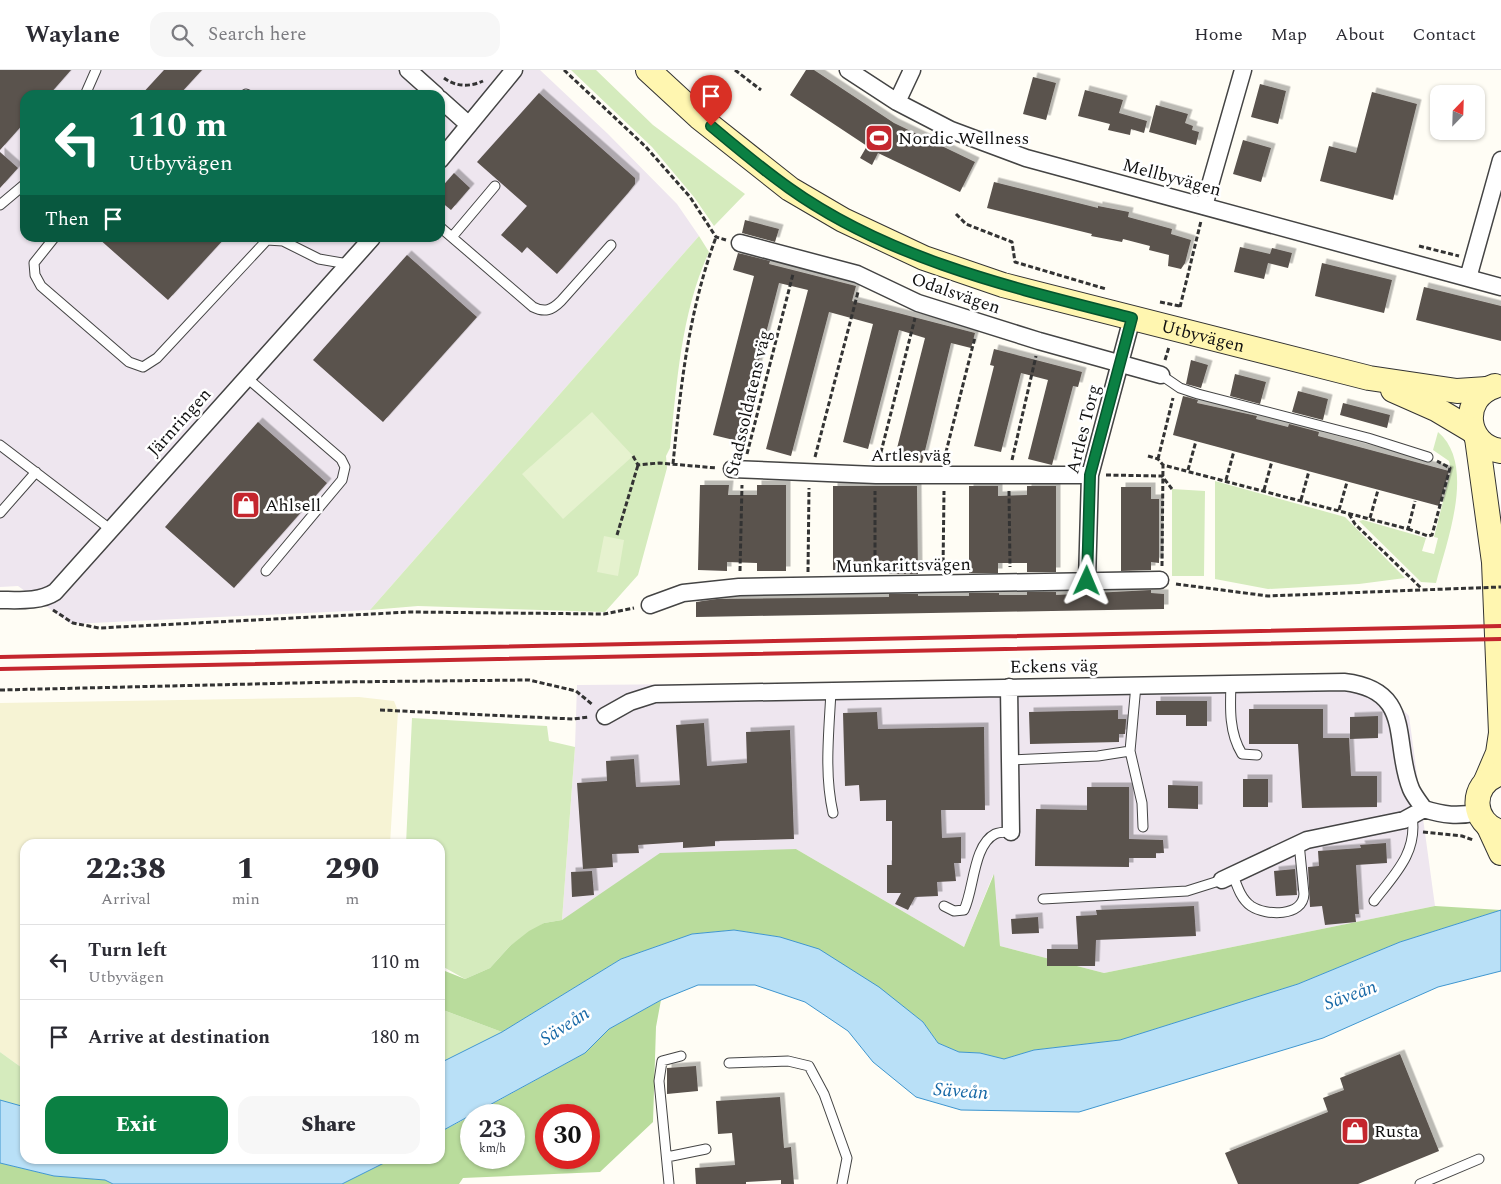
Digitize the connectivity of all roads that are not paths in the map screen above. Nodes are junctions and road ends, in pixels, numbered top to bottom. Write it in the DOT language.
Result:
graph roads {
  1 [pos="96,70"];
  2 [pos="408,70"];
  3 [pos="514,70"];
  4 [pos="848,70"];
  5 [pos="912,70"];
  6 [pos="1243,70"];
  7 [pos="650,71"];
  8 [pos="87,90"];
  9 [pos="430,90"];
  10 [pos="897,102"];
  11 [pos="445,103"];
  12 [pos="469,125"];
  13 [pos="445,154"];
  14 [pos="1501,160"];
  15 [pos="495,186"];
  16 [pos="20,188"];
  17 [pos="0,205"];
  18 [pos="1204,206"];
  19 [pos="445,231"];
  20 [pos="452,237"];
  21 [pos="51,242"];
  22 [pos="265,242"];
  23 [pos="283,242"];
  24 [pos="368,242"];
  25 [pos="740,243"];
  26 [pos="611,245"];
  27 [pos="348,264"];
  28 [pos="1468,278"];
  29 [pos="1501,286"];
  30 [pos="1132,318"];
  31 [pos="1120,364"];
  32 [pos="1161,375"];
  33 [pos="246,377"];
  34 [pos="1369,378"];
  35 [pos="1494,387"];
  36 [pos="1475,434"];
  37 [pos="0,445"];
  38 [pos="1501,451"];
  39 [pos="1428,457"];
  40 [pos="737,470"];
  41 [pos="36,472"];
  42 [pos="1090,475"];
  43 [pos="0,513"];
  44 [pos="110,529"];
  45 [pos="266,571"];
  46 [pos="1160,580"];
  47 [pos="1087,581"];
  48 [pos="0,600"];
  49 [pos="650,605"];
  50 [pos="1231,684"];
  51 [pos="1136,686"];
  52 [pos="1010,687"];
  53 [pos="831,691"];
  54 [pos="605,716"];
  55 [pos="1130,752"];
  56 [pos="1257,755"];
  57 [pos="1010,760"];
  58 [pos="1494,777"];
  59 [pos="833,813"];
  60 [pos="1417,819"];
  61 [pos="1143,827"];
  62 [pos="1487,829"];
  63 [pos="1011,832"];
  64 [pos="1298,843"];
  65 [pos="1501,853"];
  66 [pos="1227,878"];
  67 [pos="1043,899"];
  68 [pos="1374,901"];
  69 [pos="944,906"];
  70 [pos="681,1056"];
  71 [pos="729,1063"];
  72 [pos="706,1149"];
  73 [pos="667,1157"];
  74 [pos="1479,1159"];
  75 [pos="669,1184"];
  76 [pos="842,1184"];
  77 [pos="1420,1184"];
  1 -- 8 [label="lane"];
  2 -- 9 [label="street"];
  3 -- 12 [label="street"];
  4 -- 10 [label="street, Mellbyvägen"];
  5 -- 10 [label="street"];
  6 -- 18 [label="street"];
  7 -- 30 [label="main road, Utbyvägen"];
  10 -- 18 [label="street, Mellbyvägen"];
  11 -- 12 [label="street"];
  12 -- 13 [label="street"];
  14 -- 28 [label="street"];
  15 -- 20 [label="lane"];
  16 -- 17 [label="lane"];
  18 -- 28 [label="street, Mellbyvägen"];
  19 -- 20 [label="lane"];
  20 -- 26 [label="lane"];
  21 -- 22 [label="lane"];
  23 -- 27 [label="lane"];
  24 -- 27 [label="street, Järnringen"];
  25 -- 31 [label="street, Odalsvägen"];
  27 -- 33 [label="street, Järnringen"];
  28 -- 29 [label="street, Mellbyvägen"];
  30 -- 31 [label="street, Artles Torg"];
  30 -- 34 [label="main road, Utbyvägen"];
  31 -- 32 [label="street, Odalsvägen"];
  31 -- 42 [label="street, Artles Torg"];
  32 -- 39 [label="lane"];
  33 -- 44 [label="street, Järnringen"];
  33 -- 45 [label="lane"];
  34 -- 35 [label="main road, Utbyvägen"];
  34 -- 36 [label="main road, Utbyvägen"];
  35 -- 36 [label="main road"];
  36 -- 38 [label="main road, Utbyvägen"];
  36 -- 58 [label="main road"];
  37 -- 41 [label="lane"];
  40 -- 42 [label="street, Artles väg"];
  41 -- 43 [label="lane"];
  41 -- 44 [label="lane"];
  42 -- 47 [label="street, Artles Torg"];
  44 -- 48 [label="street, Järnringen"];
  46 -- 47 [label="street, Munkarittsvägen"];
  47 -- 49 [label="street, Munkarittsvägen"];
  50 -- 51 [label="street, Eckens väg"];
  50 -- 56 [label="lane"];
  50 -- 60 [label="street, Eckens väg"];
  51 -- 52 [label="street, Eckens väg"];
  51 -- 55 [label="lane"];
  52 -- 53 [label="street, Eckens väg"];
  52 -- 57 [label="street"];
  53 -- 54 [label="street, Eckens väg"];
  53 -- 59 [label="lane"];
  55 -- 57 [label="lane"];
  55 -- 61 [label="lane"];
  57 -- 63 [label="street"];
  58 -- 62 [label="main road"];
  60 -- 62 [label="street"];
  60 -- 64 [label="street"];
  60 -- 68 [label="lane"];
  62 -- 65 [label="main road"];
  63 -- 69 [label="lane"];
  64 -- 66 [label="street"];
  64 -- 66 [label="lane"];
  66 -- 67 [label="lane"];
  70 -- 73 [label="lane"];
  71 -- 76 [label="lane"];
  72 -- 73 [label="lane"];
  73 -- 75 [label="lane"];
  74 -- 77 [label="lane"];
}
